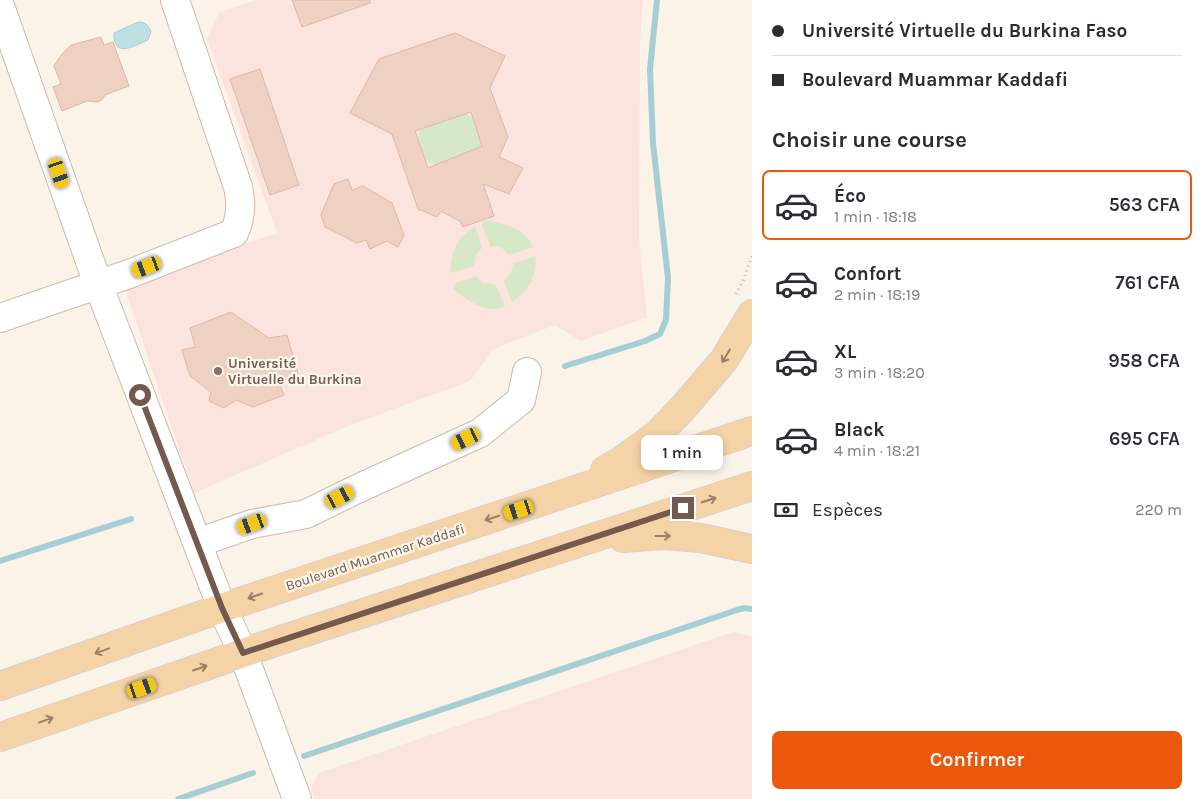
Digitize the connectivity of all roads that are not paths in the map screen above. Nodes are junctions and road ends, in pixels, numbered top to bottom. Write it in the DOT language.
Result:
graph roads {
  1 [pos="183,2"];
  2 [pos="0,6"];
  3 [pos="10,65"];
  4 [pos="98,284"];
  5 [pos="744,305"];
  6 [pos="0,318"];
  7 [pos="527,372"];
  8 [pos="752,431"];
  9 [pos="752,486"];
  10 [pos="555,498"];
  11 [pos="579,542"];
  12 [pos="197,543"];
  13 [pos="752,549"];
  14 [pos="222,608"];
  15 [pos="243,653"];
  16 [pos="0,686"];
  17 [pos="0,737"];
  18 [pos="297,799"];
  1 -- 4 [label="street"];
  2 -- 3 [label="street"];
  3 -- 4 [label="street"];
  4 -- 6 [label="street"];
  4 -- 12 [label="street"];
  5 -- 10 [label="main road, one-way"];
  7 -- 12 [label="street"];
  8 -- 10 [label="main road, Boulevard Muammar Kaddafi"];
  11 -- 9 [label="main road, one-way"];
  10 -- 14 [label="main road, Boulevard Muammar Kaddafi, one-way"];
  11 -- 13 [label="main road, one-way"];
  11 -- 15 [label="main road"];
  12 -- 14 [label="street"];
  14 -- 15 [label="street"];
  14 -- 16 [label="main road, Boulevard Muammar Kaddafi, one-way"];
  17 -- 15 [label="main road, one-way"];
  15 -- 18 [label="street"];
}
